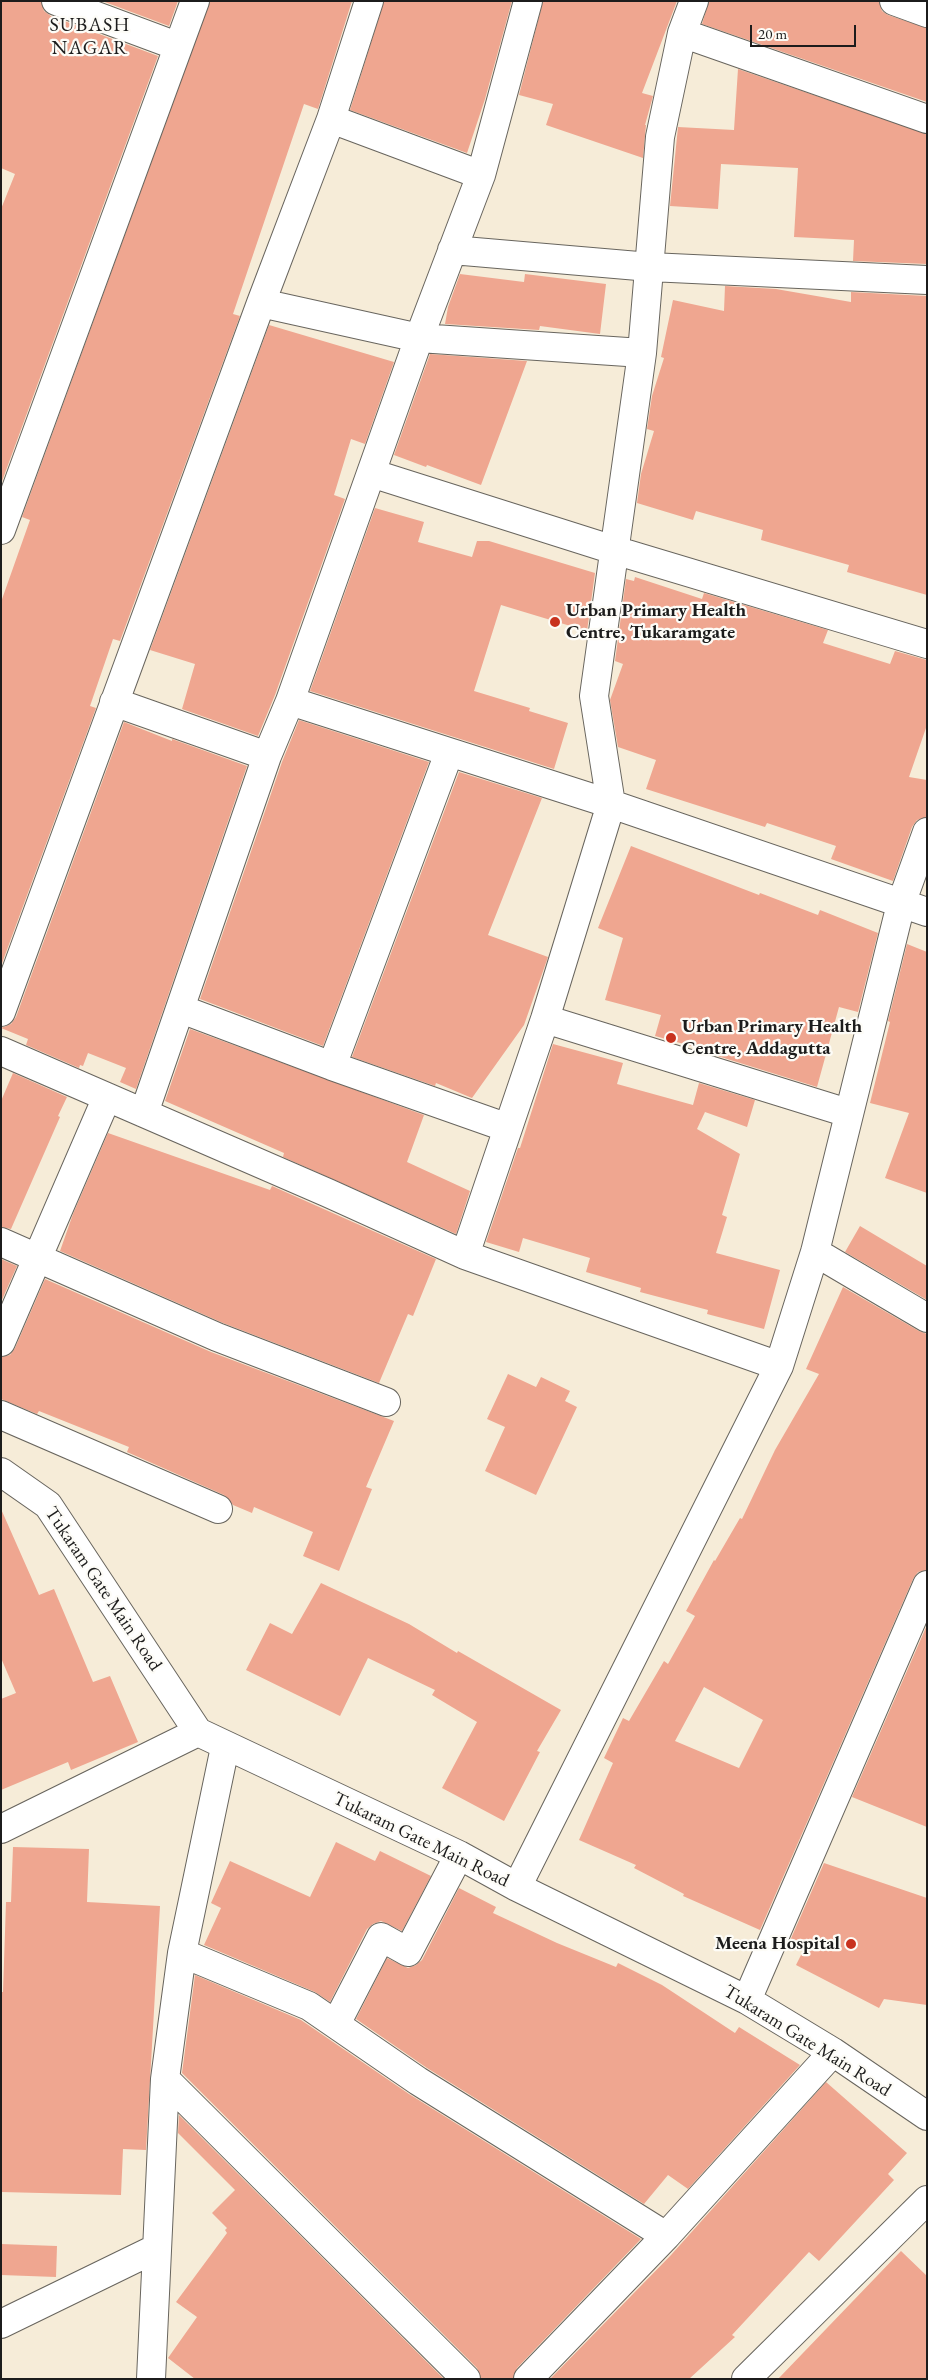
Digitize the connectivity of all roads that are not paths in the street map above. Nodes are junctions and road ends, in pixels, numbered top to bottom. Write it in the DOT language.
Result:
graph roads {
  1 [pos="56,1"];
  2 [pos="195,1"];
  3 [pos="369,1"];
  4 [pos="528,1"];
  5 [pos="694,1"];
  6 [pos="894,1"];
  7 [pos="927,13"];
  8 [pos="682,33"];
  9 [pos="178,46"];
  10 [pos="331,119"];
  11 [pos="927,119"];
  12 [pos="481,175"];
  13 [pos="452,250"];
  14 [pos="650,267"];
  15 [pos="927,280"];
  16 [pos="261,303"];
  17 [pos="419,338"];
  18 [pos="642,353"];
  19 [pos="371,473"];
  20 [pos="1,530"];
  21 [pos="614,550"];
  22 [pos="927,644"];
  23 [pos="290,701"];
  24 [pos="114,702"];
  25 [pos="449,753"];
  26 [pos="267,756"];
  27 [pos="611,804"];
  28 [pos="927,832"];
  29 [pos="901,904"];
  30 [pos="927,912"];
  31 [pos="181,1009"];
  32 [pos="1,1012"];
  33 [pos="545,1020"];
  34 [pos="1,1051"];
  35 [pos="332,1066"];
  36 [pos="107,1097"];
  37 [pos="144,1113"];
  38 [pos="848,1113"];
  39 [pos="508,1128"];
  40 [pos="1,1242"];
  41 [pos="815,1252"];
  42 [pos="465,1255"];
  43 [pos="37,1258"];
  44 [pos="927,1318"];
  45 [pos="1,1342"];
  46 [pos="779,1366"];
  47 [pos="386,1402"];
  48 [pos="1,1415"];
  49 [pos="1,1472"];
  50 [pos="218,1509"];
  51 [pos="927,1585"];
  52 [pos="198,1732"];
  53 [pos="225,1746"];
  54 [pos="1,1828"];
  55 [pos="459,1855"];
  56 [pos="517,1888"];
  57 [pos="182,1953"];
  58 [pos="747,2000"];
  59 [pos="336,2024"];
  60 [pos="833,2052"];
  61 [pos="165,2079"];
  62 [pos="927,2116"];
  63 [pos="927,2200"];
  64 [pos="666,2236"];
  65 [pos="157,2248"];
  66 [pos="1,2324"];
  67 [pos="151,2379"];
  68 [pos="466,2379"];
  69 [pos="528,2379"];
  70 [pos="746,2379"];
  1 -- 9 [label="street"];
  2 -- 9 [label="street"];
  3 -- 10 [label="street"];
  4 -- 12 [label="street"];
  5 -- 8 [label="street"];
  6 -- 7 [label="street"];
  8 -- 11 [label="street"];
  8 -- 14 [label="street"];
  9 -- 20 [label="street"];
  10 -- 12 [label="street"];
  10 -- 16 [label="street"];
  12 -- 13 [label="street"];
  13 -- 14 [label="street"];
  13 -- 17 [label="street"];
  14 -- 15 [label="street"];
  14 -- 18 [label="street"];
  16 -- 17 [label="street"];
  16 -- 24 [label="street"];
  17 -- 18 [label="street"];
  17 -- 19 [label="street"];
  18 -- 21 [label="street"];
  19 -- 21 [label="street"];
  19 -- 23 [label="street"];
  21 -- 22 [label="street"];
  21 -- 27 [label="street"];
  23 -- 25 [label="street"];
  23 -- 26 [label="street"];
  24 -- 26 [label="street"];
  24 -- 32 [label="street"];
  25 -- 27 [label="street"];
  25 -- 35 [label="street"];
  26 -- 31 [label="street"];
  27 -- 29 [label="street"];
  27 -- 33 [label="street"];
  28 -- 29 [label="street"];
  29 -- 30 [label="street"];
  29 -- 38 [label="street"];
  31 -- 35 [label="street"];
  31 -- 37 [label="street"];
  33 -- 38 [label="street"];
  33 -- 39 [label="street"];
  34 -- 36 [label="street"];
  35 -- 39 [label="street"];
  36 -- 37 [label="street"];
  36 -- 43 [label="street"];
  37 -- 42 [label="street"];
  38 -- 41 [label="street"];
  39 -- 42 [label="street"];
  40 -- 43 [label="street"];
  41 -- 44 [label="street"];
  41 -- 46 [label="street"];
  42 -- 46 [label="street"];
  43 -- 45 [label="street"];
  43 -- 47 [label="street"];
  46 -- 56 [label="street"];
  48 -- 50 [label="street"];
  49 -- 52 [label="street, Tukaram Gate Main Road"];
  51 -- 58 [label="street"];
  52 -- 53 [label="street, Tukaram Gate Main Road"];
  52 -- 54 [label="street"];
  53 -- 55 [label="street, Tukaram Gate Main Road"];
  53 -- 57 [label="street"];
  55 -- 56 [label="street, Tukaram Gate Main Road"];
  55 -- 59 [label="street"];
  56 -- 58 [label="street, Tukaram Gate Main Road"];
  57 -- 59 [label="street"];
  57 -- 61 [label="street"];
  58 -- 60 [label="street, Tukaram Gate Main Road"];
  59 -- 64 [label="street"];
  60 -- 62 [label="street, Tukaram Gate Main Road"];
  60 -- 64 [label="street"];
  61 -- 65 [label="street"];
  61 -- 68 [label="street"];
  63 -- 70 [label="street"];
  64 -- 69 [label="street"];
  65 -- 66 [label="street"];
  65 -- 67 [label="street"];
}
